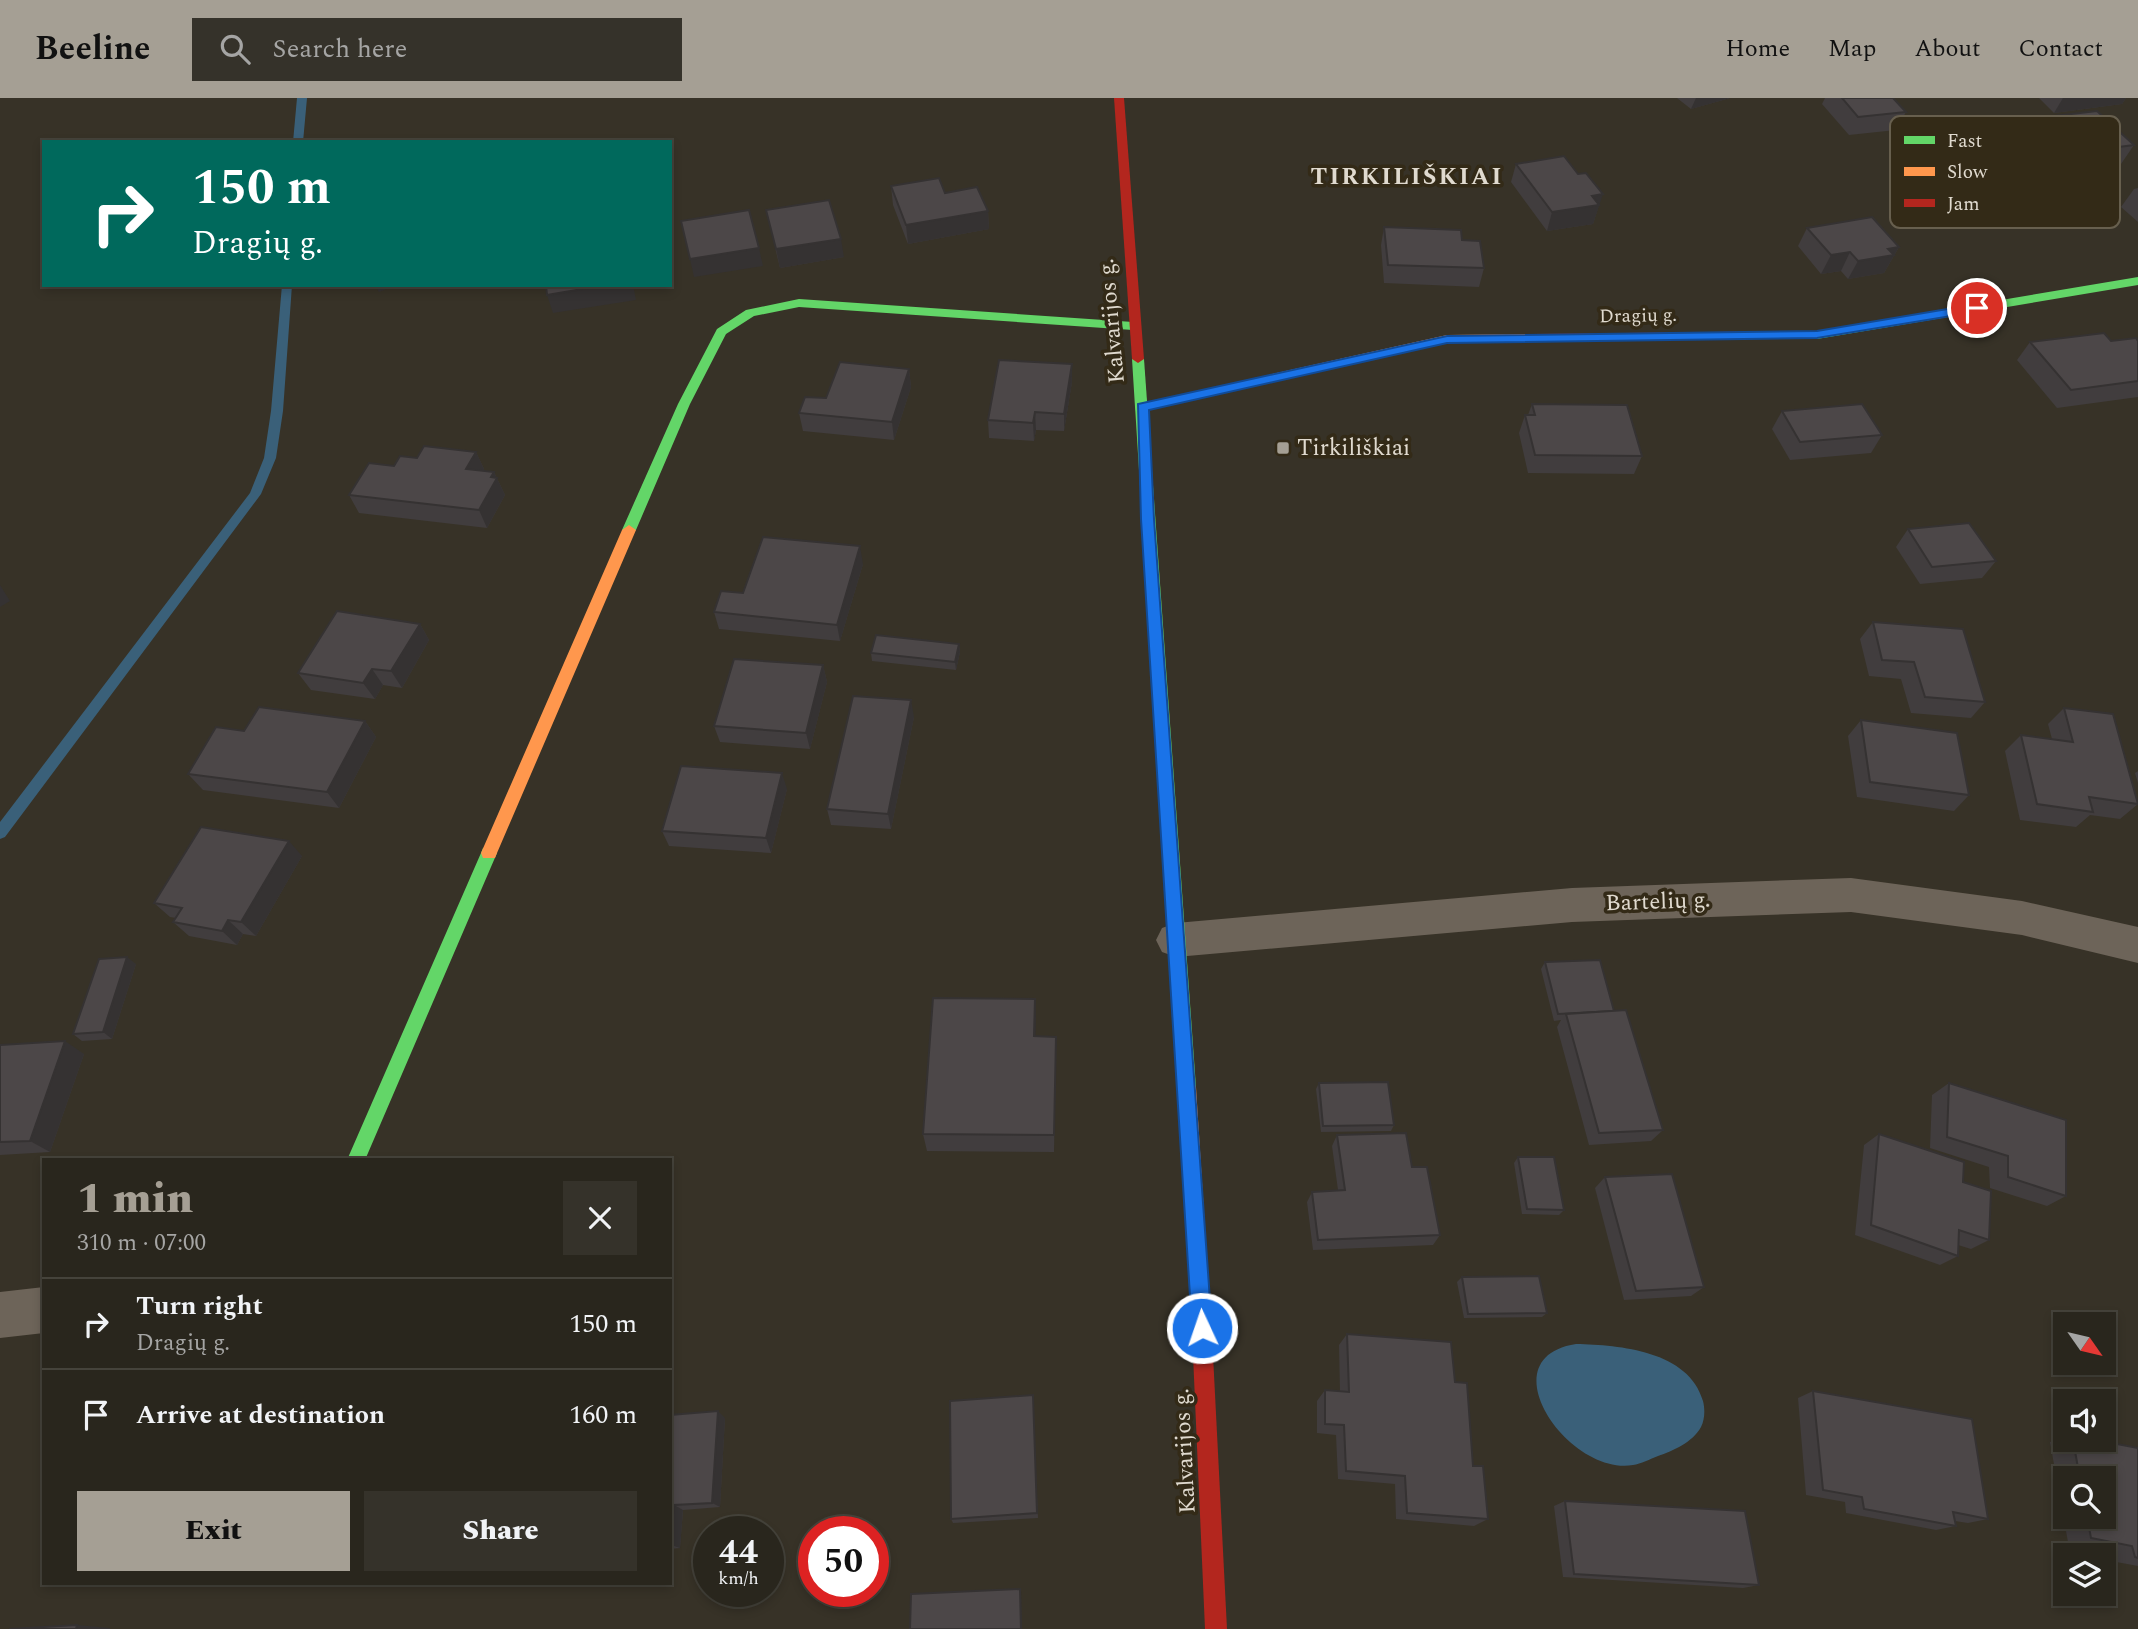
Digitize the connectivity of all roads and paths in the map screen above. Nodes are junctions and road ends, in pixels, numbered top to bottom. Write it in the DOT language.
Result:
graph roads {
  1 [pos="1119,98"];
  2 [pos="2138,281"];
  3 [pos="1133,326"];
  4 [pos="1143,407"];
  5 [pos="1176,940"];
  6 [pos="2138,944"];
  7 [pos="357,1158"];
  8 [pos="42,1310"];
  9 [pos="0,1315"];
  10 [pos="1216,1629"];
  1 -- 3 [label="street, Kalvarijos g."];
  2 -- 4 [label="street, Dragių g."];
  3 -- 4 [label="street, Kalvarijos g."];
  3 -- 7 [label="street"];
  4 -- 5 [label="street, Kalvarijos g."];
  5 -- 6 [label="street, Bartelių g."];
  5 -- 10 [label="street, Kalvarijos g."];
  8 -- 9 [label="street"];
}
